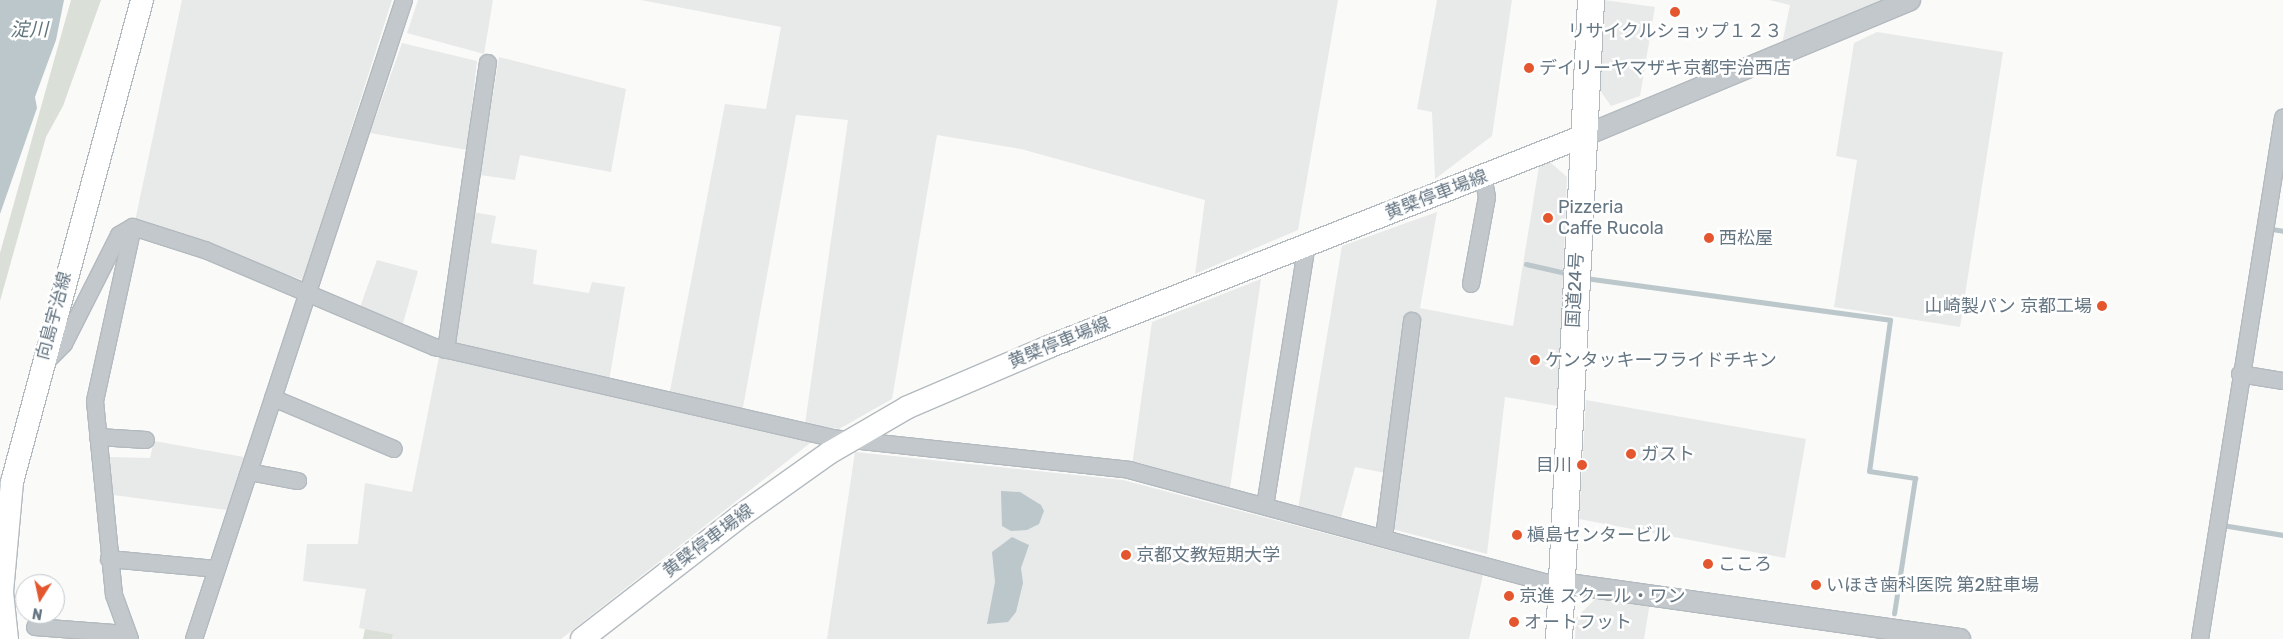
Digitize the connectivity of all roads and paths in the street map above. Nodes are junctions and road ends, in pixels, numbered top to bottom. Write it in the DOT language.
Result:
graph roads {
  1 [pos="142,0"];
  2 [pos="404,0"];
  3 [pos="1591,0"];
  4 [pos="1910,0"];
  5 [pos="488,63"];
  6 [pos="2283,118"];
  7 [pos="1584,136"];
  8 [pos="1483,176"];
  9 [pos="133,227"];
  10 [pos="1307,245"];
  11 [pos="1472,284"];
  12 [pos="310,292"];
  13 [pos="1412,321"];
  14 [pos="446,350"];
  15 [pos="40,369"];
  16 [pos="2240,374"];
  17 [pos="2283,381"];
  18 [pos="274,398"];
  19 [pos="98,436"];
  20 [pos="852,439"];
  21 [pos="146,440"];
  22 [pos="394,449"];
  23 [pos="249,472"];
  24 [pos="298,481"];
  25 [pos="1265,506"];
  26 [pos="1384,537"];
  27 [pos="109,559"];
  28 [pos="216,569"];
  29 [pos="1562,583"];
  30 [pos="35,627"];
  31 [pos="128,636"];
  32 [pos="197,638"];
  33 [pos="7,639"];
  34 [pos="582,639"];
  35 [pos="1559,639"];
  36 [pos="1960,639"];
  37 [pos="2200,639"];
  1 -- 15 [label="main road, 向島宇治線"];
  2 -- 12 [label="street"];
  3 -- 7 [label="highway, 国道24号"];
  4 -- 7 [label="street"];
  5 -- 14 [label="street"];
  6 -- 16 [label="street"];
  7 -- 8 [label="main road, 黄檗停車場線"];
  7 -- 29 [label="highway, 国道24号"];
  8 -- 10 [label="main road, 黄檗停車場線"];
  8 -- 11 [label="street"];
  9 -- 12 [label="street"];
  9 -- 15 [label="street"];
  9 -- 19 [label="street"];
  10 -- 20 [label="main road, 黄檗停車場線"];
  10 -- 25 [label="street"];
  12 -- 14 [label="street"];
  12 -- 18 [label="street"];
  13 -- 26 [label="street"];
  14 -- 20 [label="street"];
  15 -- 33 [label="main road, 向島宇治線"];
  16 -- 17 [label="street"];
  16 -- 37 [label="street"];
  18 -- 22 [label="street"];
  18 -- 23 [label="street"];
  19 -- 21 [label="street"];
  19 -- 27 [label="street"];
  20 -- 25 [label="street"];
  20 -- 34 [label="main road, 黄檗停車場線"];
  23 -- 24 [label="street"];
  23 -- 28 [label="street"];
  25 -- 26 [label="street"];
  26 -- 29 [label="street"];
  27 -- 28 [label="street"];
  27 -- 31 [label="street"];
  28 -- 32 [label="street"];
  29 -- 35 [label="highway, 国道24号"];
  29 -- 36 [label="street"];
  30 -- 31 [label="street"];
}
